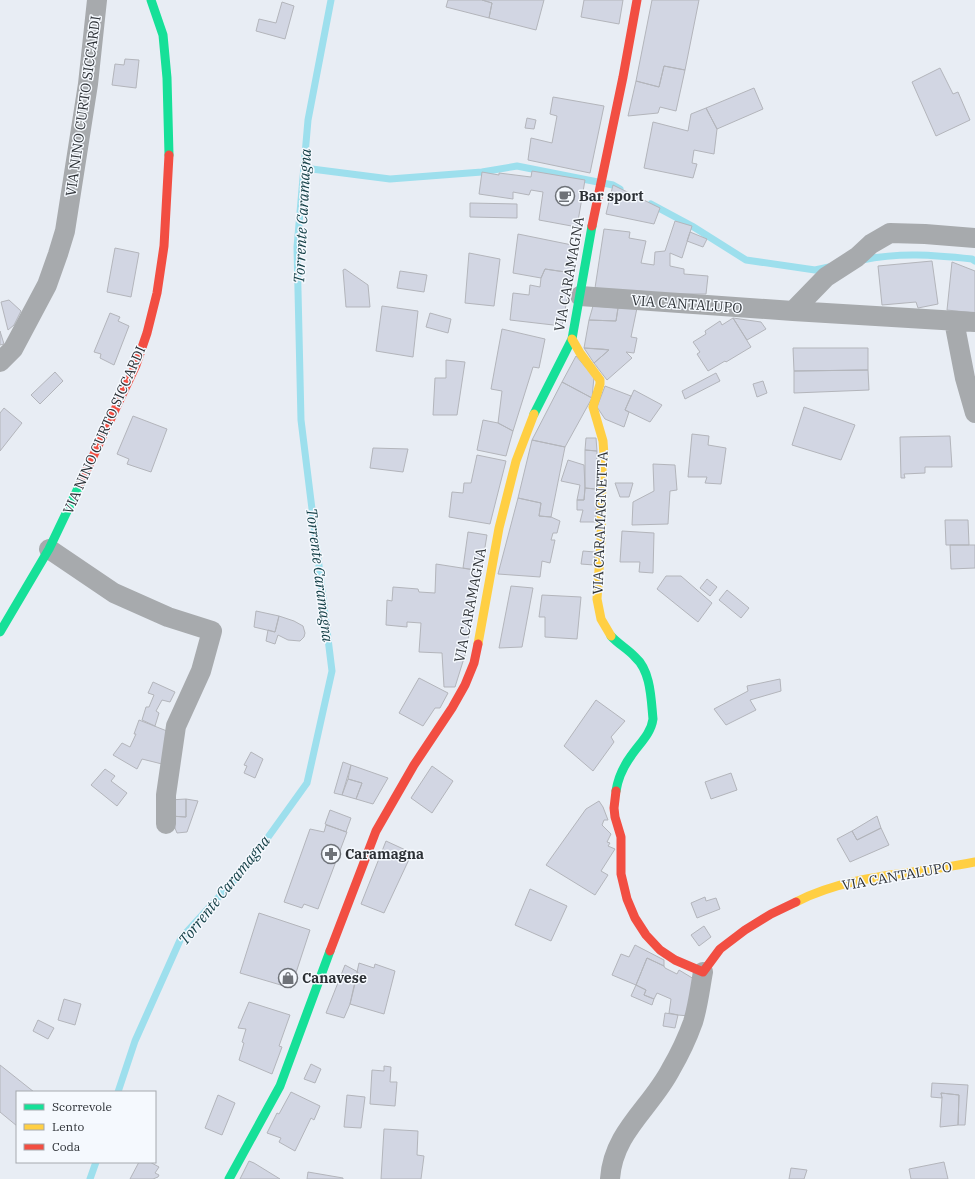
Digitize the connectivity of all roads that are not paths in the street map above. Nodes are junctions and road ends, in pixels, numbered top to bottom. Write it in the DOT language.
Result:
graph roads {
  1 [pos="97,0"];
  2 [pos="152,0"];
  3 [pos="637,0"];
  4 [pos="975,238"];
  5 [pos="580,296"];
  6 [pos="793,311"];
  7 [pos="954,321"];
  8 [pos="975,322"];
  9 [pos="572,339"];
  10 [pos="0,362"];
  11 [pos="975,413"];
  12 [pos="49,550"];
  13 [pos="0,632"];
  14 [pos="166,824"];
  15 [pos="975,862"];
  16 [pos="703,972"];
  17 [pos="229,1179"];
  18 [pos="610,1179"];
  1 -- 10 [label="street, VIA NINO CURTO SICCARDI"];
  2 -- 12 [label="street, VIA NINO CURTO SICCARDI"];
  3 -- 5 [label="street, VIA CARAMAGNA"];
  4 -- 6 [label="street"];
  5 -- 6 [label="street, VIA CANTALUPO"];
  5 -- 9 [label="street, VIA CARAMAGNA"];
  6 -- 7 [label="street, VIA CANTALUPO"];
  7 -- 8 [label="street, VIA CANTALUPO"];
  7 -- 11 [label="street"];
  9 -- 16 [label="street, VIA CARAMAGNETTA"];
  9 -- 17 [label="street, VIA CARAMAGNA"];
  12 -- 13 [label="street, VIA NINO CURTO SICCARDI"];
  12 -- 14 [label="street"];
  15 -- 16 [label="street, VIA CANTALUPO"];
  16 -- 18 [label="street"];
}
